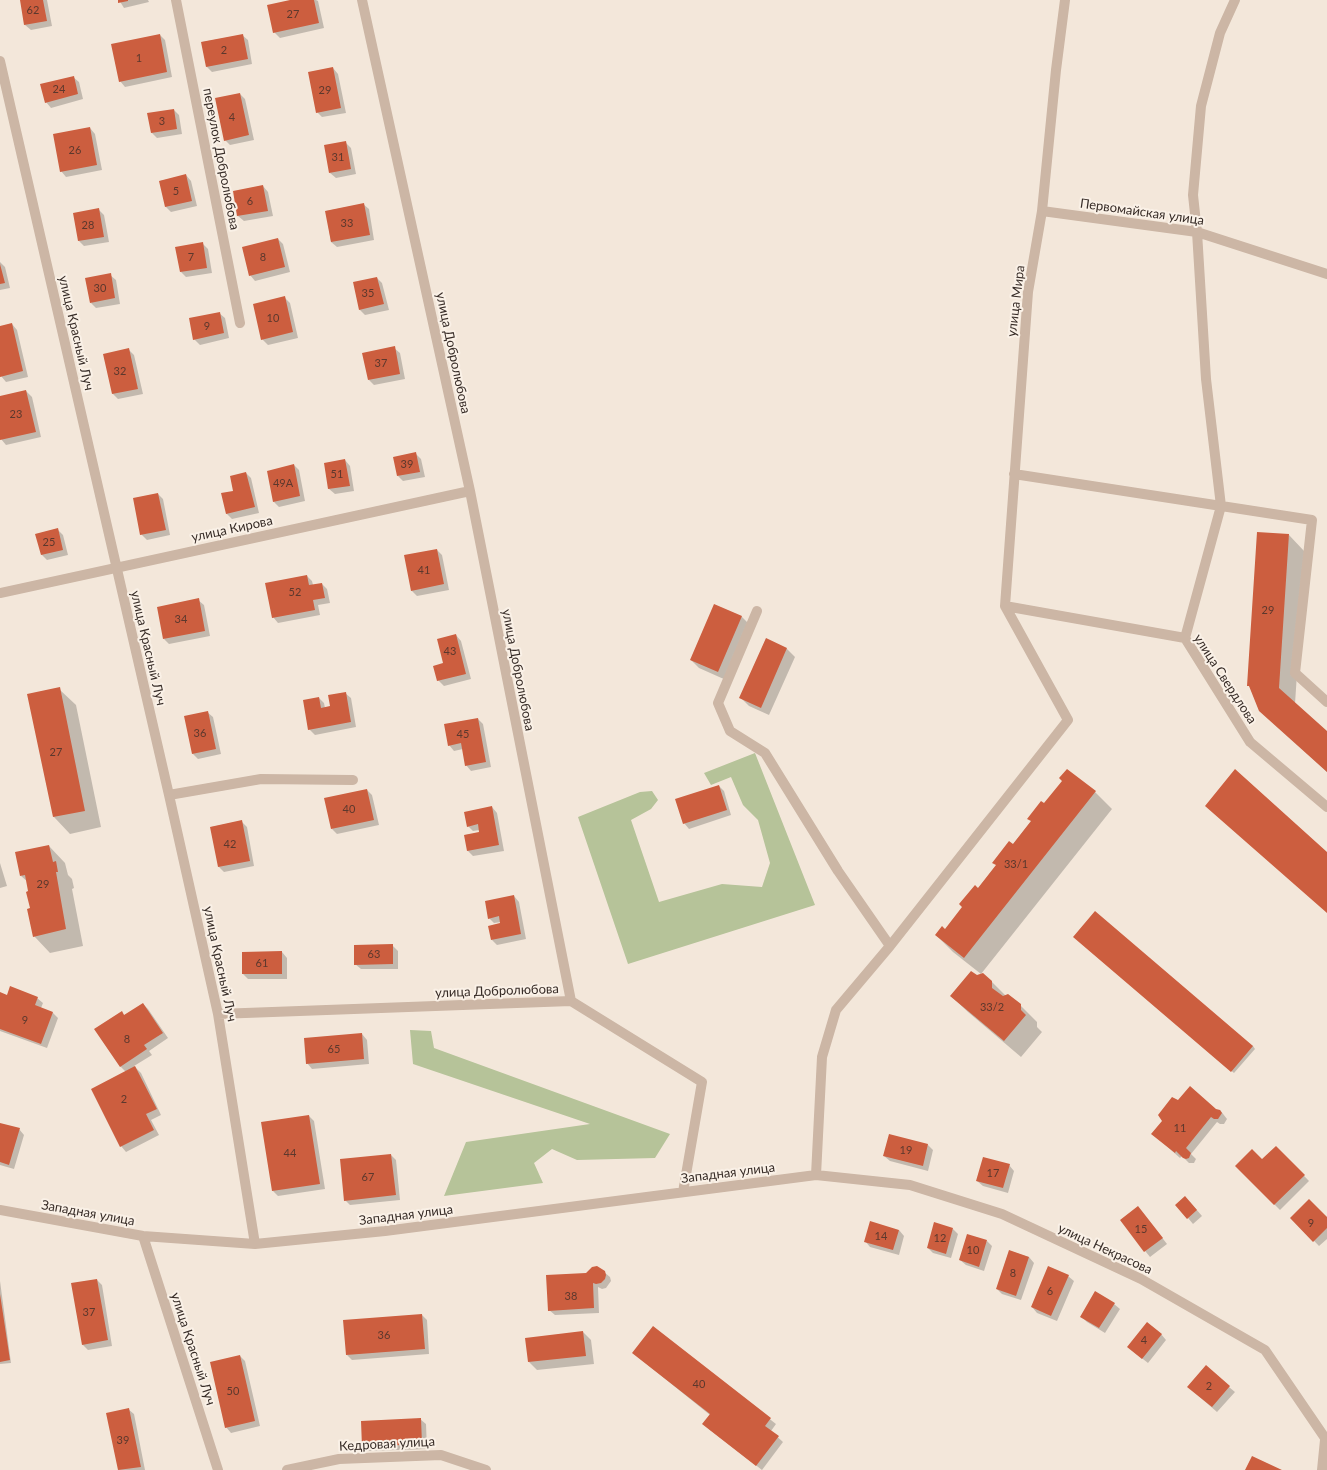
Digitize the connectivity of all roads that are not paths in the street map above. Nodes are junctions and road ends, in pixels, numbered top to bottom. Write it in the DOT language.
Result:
graph roads {
  1 [pos="176,0"];
  2 [pos="362,0"];
  3 [pos="1065,0"];
  4 [pos="1235,0"];
  5 [pos="0,61"];
  6 [pos="1042,211"];
  7 [pos="1197,232"];
  8 [pos="1327,274"];
  9 [pos="240,323"];
  10 [pos="1014,474"];
  11 [pos="470,491"];
  12 [pos="1221,506"];
  13 [pos="116,568"];
  14 [pos="0,593"];
  15 [pos="1005,606"];
  16 [pos="757,611"];
  17 [pos="1185,638"];
  18 [pos="1327,702"];
  19 [pos="353,780"];
  20 [pos="169,795"];
  21 [pos="1327,807"];
  22 [pos="890,946"];
  23 [pos="571,1001"];
  24 [pos="218,1014"];
  25 [pos="816,1175"];
  26 [pos="683,1192"];
  27 [pos="0,1210"];
  28 [pos="143,1236"];
  29 [pos="255,1244"];
  30 [pos="1326,1440"];
  31 [pos="218,1470"];
  32 [pos="287,1470"];
  33 [pos="486,1470"];
  34 [pos="1322,1470"];
  1 -- 9 [label="street, переулок Добролюбова"];
  2 -- 11 [label="street, улица Добролюбова"];
  3 -- 6 [label="street, улица Мира"];
  4 -- 7 [label="street"];
  5 -- 13 [label="street, улица Красный Луч"];
  6 -- 7 [label="street, Первомайская улица"];
  6 -- 10 [label="street, улица Мира"];
  7 -- 8 [label="street, Первомайская улица"];
  7 -- 12 [label="street"];
  10 -- 12 [label="street"];
  10 -- 15 [label="street, улица Мира"];
  11 -- 13 [label="street, улица Кирова"];
  11 -- 23 [label="street, улица Добролюбова"];
  12 -- 17 [label="street"];
  12 -- 18 [label="street"];
  13 -- 14 [label="street, улица Кирова"];
  13 -- 20 [label="street, улица Красный Луч"];
  15 -- 17 [label="street, улица Свердлова"];
  15 -- 22 [label="street"];
  16 -- 22 [label="street"];
  17 -- 21 [label="street, улица Свердлова"];
  19 -- 20 [label="street"];
  20 -- 24 [label="street, улица Красный Луч"];
  22 -- 25 [label="street"];
  23 -- 24 [label="street, улица Добролюбова"];
  23 -- 26 [label="street"];
  24 -- 29 [label="street, улица Красный Луч"];
  25 -- 26 [label="street, Западная улица"];
  25 -- 30 [label="street, улица Некрасова"];
  26 -- 29 [label="street, Западная улица"];
  27 -- 28 [label="street, Западная улица"];
  28 -- 29 [label="street, Западная улица"];
  28 -- 31 [label="street, улица Красный Луч"];
  30 -- 34 [label="street"];
  32 -- 33 [label="street, Кедровая улица"];
}
